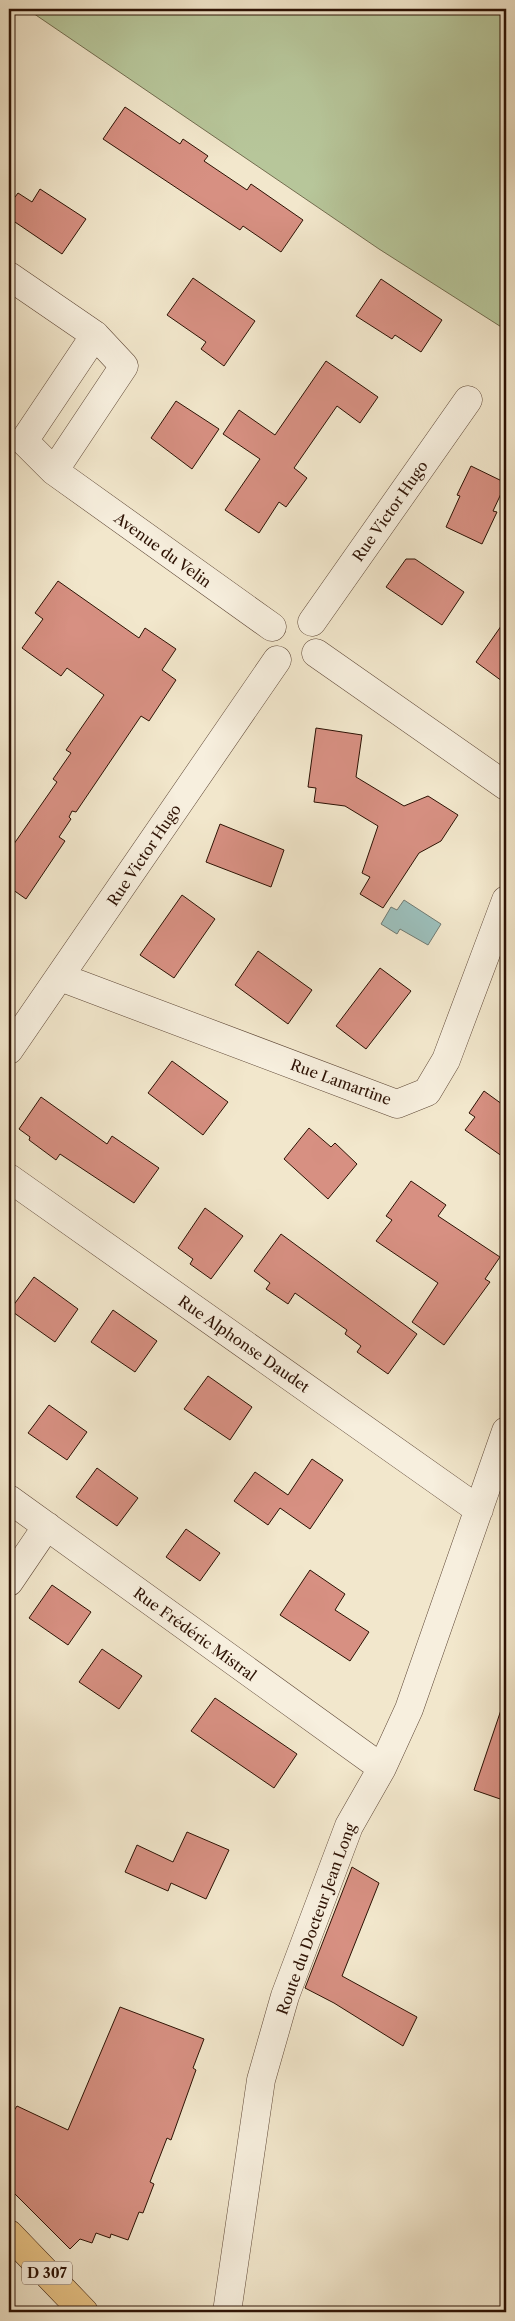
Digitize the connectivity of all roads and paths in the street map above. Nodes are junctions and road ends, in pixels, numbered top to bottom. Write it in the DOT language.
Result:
graph roads {
  1 [pos="9,276"];
  2 [pos="94,335"];
  3 [pos="468,400"];
  4 [pos="54,472"];
  5 [pos="312,622"];
  6 [pos="272,628"];
  7 [pos="316,653"];
  8 [pos="277,660"];
  9 [pos="506,786"];
  10 [pos="506,900"];
  11 [pos="60,977"];
  12 [pos="9,1050"];
  13 [pos="9,1178"];
  14 [pos="506,1431"];
  15 [pos="9,1499"];
  16 [pos="479,1510"];
  17 [pos="46,1526"];
  18 [pos="9,1582"];
  19 [pos="382,1768"];
  20 [pos="9,2234"];
  21 [pos="84,2312"];
  22 [pos="227,2312"];
  1 -- 2 [label="street"];
  2 -- 4 [label="street, Avenue du Velin"];
  2 -- 4 [label="street"];
  3 -- 5 [label="street, Rue Victor Hugo"];
  4 -- 6 [label="street, Avenue du Velin"];
  5 -- 6 [label="street"];
  5 -- 7 [label="street"];
  6 -- 8 [label="street"];
  7 -- 8 [label="street"];
  7 -- 9 [label="street"];
  8 -- 11 [label="street, Rue Victor Hugo"];
  10 -- 11 [label="street, Rue Lamartine"];
  11 -- 12 [label="street, Rue Victor Hugo"];
  13 -- 16 [label="street, Rue Alphonse Daudet"];
  14 -- 16 [label="street, Route du Docteur Jean Long"];
  15 -- 17 [label="street, Rue Frédéric Mistral"];
  16 -- 19 [label="street, Route du Docteur Jean Long"];
  17 -- 18 [label="street"];
  17 -- 19 [label="street, Rue Frédéric Mistral"];
  19 -- 22 [label="street, Route du Docteur Jean Long"];
  20 -- 21 [label="main road, D 307"];
}
